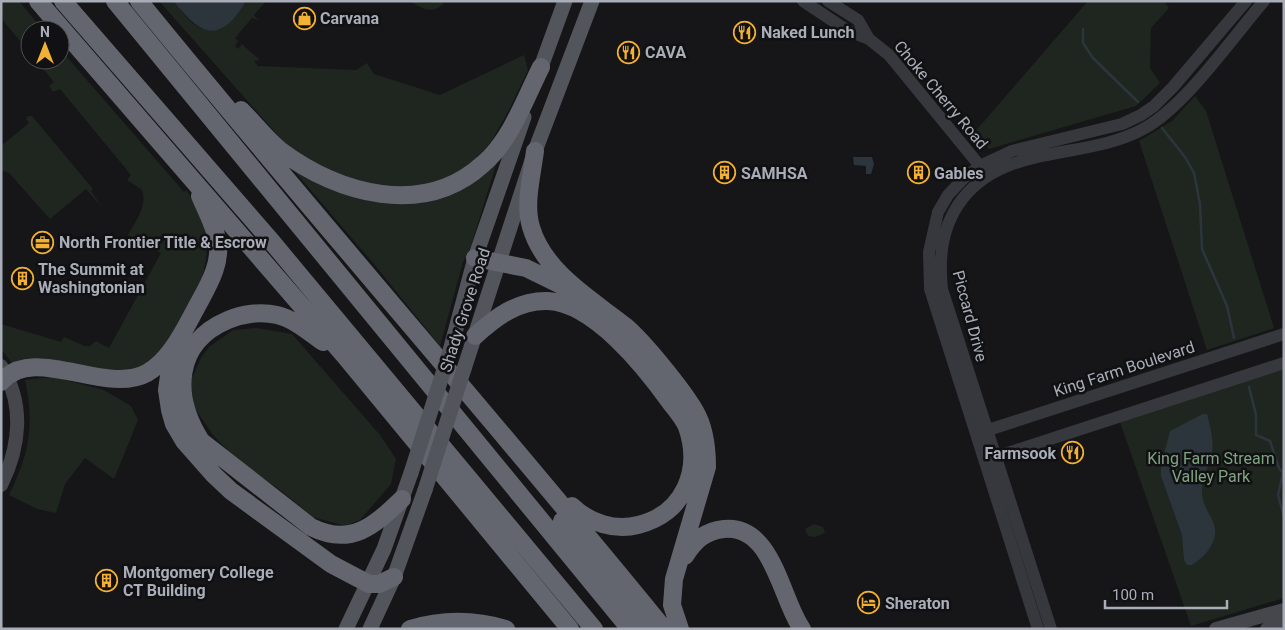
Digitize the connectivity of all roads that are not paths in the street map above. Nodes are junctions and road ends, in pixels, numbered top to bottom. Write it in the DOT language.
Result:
graph roads {
  1 [pos="38,1"];
  2 [pos="114,1"];
  3 [pos="139,1"];
  4 [pos="565,1"];
  5 [pos="592,1"];
  6 [pos="803,1"];
  7 [pos="828,1"];
  8 [pos="1246,1"];
  9 [pos="1264,1"];
  10 [pos="65,3"];
  11 [pos="166,34"];
  12 [pos="868,38"];
  13 [pos="541,66"];
  14 [pos="535,152"];
  15 [pos="983,170"];
  16 [pos="195,183"];
  17 [pos="475,258"];
  18 [pos="500,261"];
  19 [pos="585,297"];
  20 [pos="1284,334"];
  21 [pos="475,336"];
  22 [pos="179,340"];
  23 [pos="344,356"];
  24 [pos="1284,363"];
  25 [pos="3,374"];
  26 [pos="987,430"];
  27 [pos="974,434"];
  28 [pos="511,444"];
  29 [pos="989,459"];
  30 [pos="531,469"];
  31 [pos="1,485"];
  32 [pos="402,500"];
  33 [pos="677,566"];
  34 [pos="394,577"];
  35 [pos="369,584"];
  36 [pos="1284,610"];
  37 [pos="1284,624"];
  38 [pos="346,629"];
  39 [pos="370,629"];
  40 [pos="410,629"];
  41 [pos="506,629"];
  42 [pos="570,629"];
  43 [pos="594,629"];
  44 [pos="630,629"];
  45 [pos="643,629"];
  46 [pos="664,629"];
  47 [pos="680,629"];
  48 [pos="802,629"];
  49 [pos="1038,629"];
  50 [pos="1051,629"];
  51 [pos="1216,629"];
  52 [pos="1267,629"];
  1 -- 16 [label="highway"];
  2 -- 44 [label="highway"];
  3 -- 11 [label="highway"];
  4 -- 13 [label="main road, Shady Grove Road"];
  5 -- 14 [label="main road, Shady Grove Road"];
  6 -- 12 [label="street, Choke Cherry Road"];
  7 -- 12 [label="street, Choke Cherry Road"];
  8 -- 15 [label="street, Piccard Drive"];
  9 -- 15 [label="street, Piccard Drive"];
  10 -- 43 [label="highway"];
  11 -- 13 [label="highway"];
  11 -- 28 [label="highway"];
  12 -- 15 [label="street, Choke Cherry Road"];
  13 -- 17 [label="main road, Shady Grove Road"];
  14 -- 18 [label="main road, Shady Grove Road"];
  14 -- 19 [label="highway"];
  15 -- 26 [label="street, Piccard Drive"];
  15 -- 27 [label="street, Piccard Drive"];
  16 -- 22 [label="highway"];
  16 -- 23 [label="highway"];
  17 -- 18 [label="highway"];
  17 -- 32 [label="main road, Shady Grove Road, bridge"];
  18 -- 19 [label="highway"];
  18 -- 21 [label="main road, Shady Grove Road"];
  19 -- 33 [label="highway"];
  20 -- 26 [label="street, King Farm Boulevard"];
  21 -- 30 [label="highway"];
  21 -- 34 [label="main road, Shady Grove Road, bridge"];
  22 -- 25 [label="highway"];
  22 -- 35 [label="highway"];
  23 -- 32 [label="highway"];
  23 -- 42 [label="highway"];
  24 -- 29 [label="street"];
  25 -- 31 [label="main road"];
  26 -- 27 [label="street, King Farm Boulevard"];
  26 -- 29 [label="street, Piccard Drive"];
  27 -- 29 [label="street, Piccard Drive"];
  28 -- 30 [label="highway"];
  28 -- 45 [label="highway"];
  29 -- 49 [label="street, Piccard Drive"];
  29 -- 50 [label="street, Piccard Drive"];
  30 -- 46 [label="highway"];
  32 -- 35 [label="main road, Shady Grove Road"];
  33 -- 47 [label="highway"];
  33 -- 48 [label="highway"];
  34 -- 35 [label="highway"];
  34 -- 39 [label="main road, Shady Grove Road"];
  35 -- 38 [label="main road, Shady Grove Road"];
  36 -- 51 [label="main road"];
  37 -- 52 [label="main road"];
  40 -- 41 [label="highway"];
}
